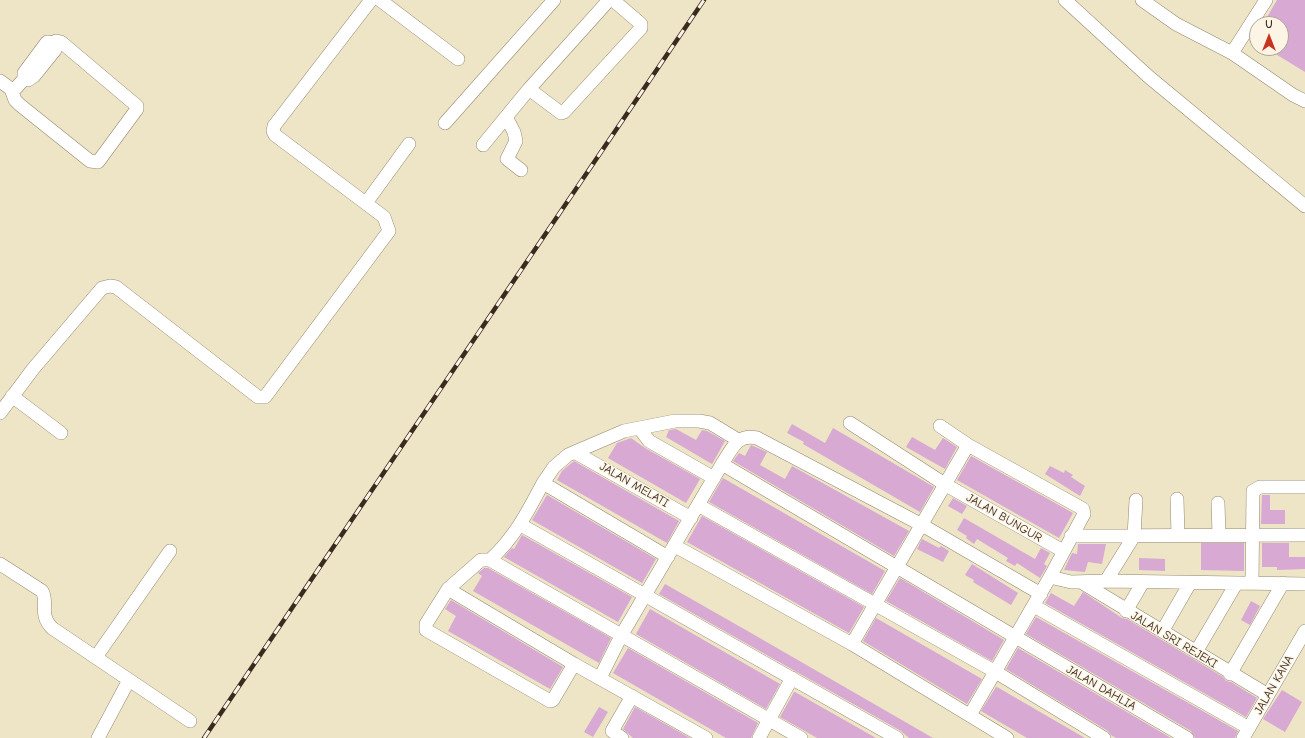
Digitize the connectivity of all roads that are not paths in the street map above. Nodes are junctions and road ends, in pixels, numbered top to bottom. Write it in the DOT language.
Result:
graph roads {
  1 [pos="371,0"];
  2 [pos="380,0"];
  3 [pos="554,0"];
  4 [pos="609,0"];
  5 [pos="613,0"];
  6 [pos="1065,0"];
  7 [pos="1142,0"];
  8 [pos="1266,0"];
  9 [pos="1232,53"];
  10 [pos="458,59"];
  11 [pos="5,85"];
  12 [pos="529,89"];
  13 [pos="1305,102"];
  14 [pos="506,117"];
  15 [pos="444,123"];
  16 [pos="409,144"];
  17 [pos="483,145"];
  18 [pos="521,170"];
  19 [pos="366,203"];
  20 [pos="1305,206"];
  21 [pos="12,396"];
  22 [pos="0,413"];
  23 [pos="850,423"];
  24 [pos="940,426"];
  25 [pos="640,429"];
  26 [pos="61,433"];
  27 [pos="738,440"];
  28 [pos="968,445"];
  29 [pos="576,452"];
  30 [pos="722,464"];
  31 [pos="714,478"];
  32 [pos="543,483"];
  33 [pos="946,485"];
  34 [pos="1305,488"];
  35 [pos="1177,499"];
  36 [pos="1136,500"];
  37 [pos="1218,503"];
  38 [pos="698,505"];
  39 [pos="691,518"];
  40 [pos="521,525"];
  41 [pos="922,525"];
  42 [pos="1219,535"];
  43 [pos="1252,535"];
  44 [pos="1305,535"];
  45 [pos="1072,536"];
  46 [pos="1134,536"];
  47 [pos="1178,536"];
  48 [pos="675,546"];
  49 [pos="1063,551"];
  50 [pos="170,552"];
  51 [pos="668,557"];
  52 [pos="490,560"];
  53 [pos="0,564"];
  54 [pos="898,566"];
  55 [pos="1050,577"];
  56 [pos="1106,581"];
  57 [pos="1081,582"];
  58 [pos="1143,582"];
  59 [pos="1190,583"];
  60 [pos="1252,583"];
  61 [pos="1283,583"];
  62 [pos="1236,584"];
  63 [pos="1305,584"];
  64 [pos="448,589"];
  65 [pos="1041,594"];
  66 [pos="645,596"];
  67 [pos="874,605"];
  68 [pos="1034,606"];
  69 [pos="1126,610"];
  70 [pos="1163,630"];
  71 [pos="1305,631"];
  72 [pos="621,636"];
  73 [pos="1015,638"];
  74 [pos="852,644"];
  75 [pos="1196,652"];
  76 [pos="96,657"];
  77 [pos="574,664"];
  78 [pos="994,672"];
  79 [pos="1230,674"];
  80 [pos="600,678"];
  81 [pos="792,678"];
  82 [pos="129,680"];
  83 [pos="1268,695"];
  84 [pos="632,696"];
  85 [pos="970,715"];
  86 [pos="769,719"];
  87 [pos="190,721"];
  88 [pos="1246,733"];
  89 [pos="98,738"];
  90 [pos="622,738"];
  91 [pos="706,738"];
  92 [pos="759,738"];
  93 [pos="801,738"];
  94 [pos="897,738"];
  95 [pos="1007,738"];
  96 [pos="1104,738"];
  97 [pos="1188,738"];
  1 -- 19 [label="street"];
  2 -- 10 [label="street"];
  3 -- 15 [label="street"];
  4 -- 12 [label="street"];
  5 -- 12 [label="street"];
  6 -- 20 [label="street"];
  7 -- 9 [label="street"];
  8 -- 9 [label="street"];
  9 -- 13 [label="street"];
  11 -- 11 [label="street"];
  12 -- 14 [label="street"];
  14 -- 17 [label="street"];
  14 -- 18 [label="street"];
  16 -- 19 [label="street"];
  19 -- 21 [label="street"];
  21 -- 22 [label="street"];
  21 -- 26 [label="street"];
  23 -- 33 [label="street, JALAN BUNGUR"];
  24 -- 28 [label="street"];
  25 -- 27 [label="street"];
  25 -- 29 [label="street"];
  25 -- 31 [label="street"];
  27 -- 30 [label="street"];
  27 -- 41 [label="street"];
  28 -- 33 [label="street"];
  28 -- 45 [label="street"];
  29 -- 32 [label="street"];
  29 -- 39 [label="street, JALAN MELATI"];
  30 -- 31 [label="street"];
  30 -- 54 [label="street, JALAN DAHLIA"];
  31 -- 38 [label="street"];
  32 -- 40 [label="street"];
  32 -- 51 [label="street"];
  33 -- 41 [label="street"];
  33 -- 49 [label="street, JALAN BUNGUR"];
  34 -- 43 [label="street"];
  35 -- 47 [label="street"];
  36 -- 46 [label="street"];
  37 -- 42 [label="street"];
  38 -- 39 [label="street"];
  38 -- 67 [label="street"];
  39 -- 48 [label="street"];
  40 -- 52 [label="street"];
  40 -- 66 [label="street"];
  41 -- 54 [label="street"];
  41 -- 65 [label="street"];
  42 -- 43 [label="street"];
  42 -- 47 [label="street"];
  43 -- 44 [label="street"];
  43 -- 60 [label="street"];
  45 -- 46 [label="street"];
  45 -- 49 [label="street"];
  46 -- 47 [label="street"];
  46 -- 56 [label="street"];
  48 -- 51 [label="street"];
  48 -- 74 [label="street"];
  49 -- 55 [label="street"];
  50 -- 76 [label="street"];
  51 -- 66 [label="street"];
  52 -- 64 [label="street"];
  52 -- 72 [label="street"];
  53 -- 76 [label="street"];
  54 -- 67 [label="street"];
  54 -- 73 [label="street, JALAN DAHLIA"];
  55 -- 57 [label="street"];
  55 -- 65 [label="street"];
  56 -- 57 [label="street"];
  56 -- 58 [label="street"];
  57 -- 69 [label="street, JALAN SRI REJEKI"];
  58 -- 59 [label="street"];
  58 -- 69 [label="street"];
  59 -- 62 [label="street"];
  59 -- 70 [label="street"];
  60 -- 61 [label="street"];
  60 -- 62 [label="street"];
  61 -- 63 [label="street"];
  61 -- 79 [label="street"];
  62 -- 75 [label="street"];
  64 -- 77 [label="street"];
  64 -- 77 [label="street"];
  65 -- 68 [label="street"];
  66 -- 72 [label="street"];
  66 -- 81 [label="street"];
  67 -- 74 [label="street"];
  67 -- 78 [label="street"];
  68 -- 73 [label="street"];
  68 -- 88 [label="street"];
  69 -- 70 [label="street, JALAN SRI REJEKI"];
  70 -- 75 [label="street, JALAN SRI REJEKI"];
  71 -- 83 [label="street, JALAN KANA"];
  72 -- 80 [label="street"];
  72 -- 86 [label="street"];
  73 -- 78 [label="street"];
  73 -- 97 [label="street, JALAN DAHLIA"];
  74 -- 85 [label="street"];
  75 -- 79 [label="street, JALAN SRI REJEKI"];
  76 -- 82 [label="street"];
  77 -- 80 [label="street"];
  78 -- 85 [label="street"];
  78 -- 96 [label="street"];
  79 -- 83 [label="street, JALAN SRI REJEKI"];
  80 -- 84 [label="street"];
  81 -- 86 [label="street"];
  81 -- 94 [label="street"];
  82 -- 87 [label="street"];
  82 -- 89 [label="street"];
  83 -- 88 [label="street, JALAN KANA"];
  84 -- 90 [label="street"];
  84 -- 91 [label="street"];
  85 -- 95 [label="street"];
  86 -- 92 [label="street"];
  86 -- 93 [label="street"];
}
